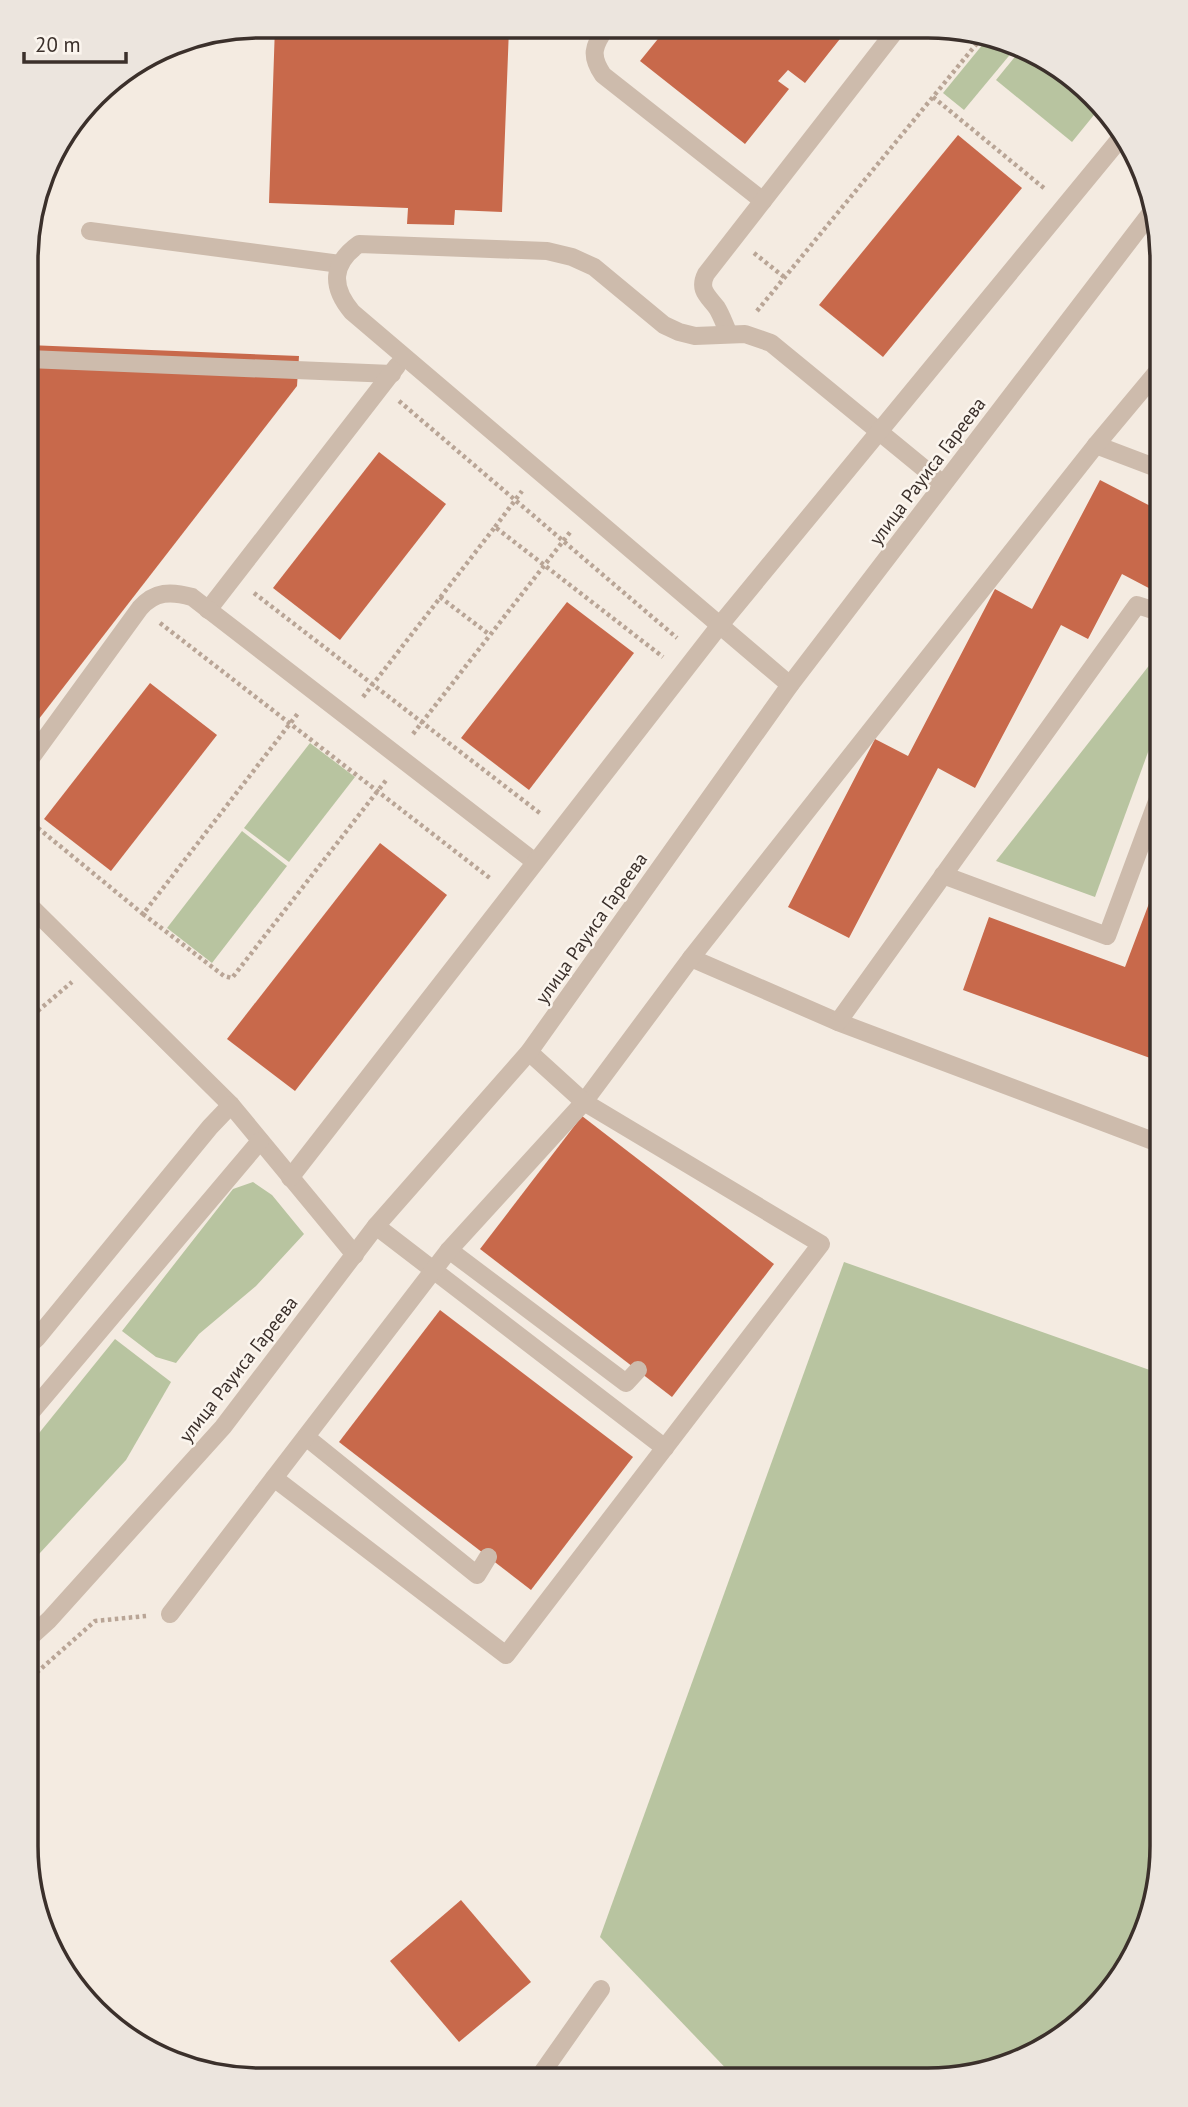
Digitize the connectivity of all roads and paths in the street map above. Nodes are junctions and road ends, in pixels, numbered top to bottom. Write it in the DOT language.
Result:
graph roads {
  1 [pos="601,38"];
  2 [pos="890,38"];
  3 [pos="976,44"];
  4 [pos="932,97"];
  5 [pos="1116,144"];
  6 [pos="763,201"];
  7 [pos="1065,205"];
  8 [pos="1145,220"];
  9 [pos="90,231"];
  10 [pos="754,253"];
  11 [pos="340,264"];
  12 [pos="784,277"];
  13 [pos="733,334"];
  14 [pos="405,357"];
  15 [pos="38,360"];
  16 [pos="386,380"];
  17 [pos="1150,381"];
  18 [pos="879,431"];
  19 [pos="1096,446"];
  20 [pos="1150,466"];
  21 [pos="538,470"];
  22 [pos="943,484"];
  23 [pos="515,500"];
  24 [pos="586,511"];
  25 [pos="495,527"];
  26 [pos="563,541"];
  27 [pos="545,565"];
  28 [pos="234,577"];
  29 [pos="440,597"];
  30 [pos="140,608"];
  31 [pos="1150,609"];
  32 [pos="208,610"];
  33 [pos="720,625"];
  34 [pos="490,635"];
  35 [pos="697,655"];
  36 [pos="683,672"];
  37 [pos="373,684"];
  38 [pos="790,685"];
  39 [pos="315,692"];
  40 [pos="347,717"];
  41 [pos="422,723"];
  42 [pos="290,724"];
  43 [pos="38,748"];
  44 [pos="400,757"];
  45 [pos="378,791"];
  46 [pos="1150,821"];
  47 [pos="38,827"];
  48 [pos="561,830"];
  49 [pos="535,862"];
  50 [pos="943,875"];
  51 [pos="511,894"];
  52 [pos="38,914"];
  53 [pos="143,914"];
  54 [pos="691,958"];
  55 [pos="77,978"];
  56 [pos="38,1011"];
  57 [pos="838,1022"];
  58 [pos="529,1052"];
  59 [pos="584,1102"];
  60 [pos="230,1105"];
  61 [pos="1149,1140"];
  62 [pos="261,1141"];
  63 [pos="290,1178"];
  64 [pos="376,1226"];
  65 [pos="449,1250"];
  66 [pos="355,1255"];
  67 [pos="433,1270"];
  68 [pos="38,1337"];
  69 [pos="638,1370"];
  70 [pos="38,1404"];
  71 [pos="306,1437"];
  72 [pos="665,1448"];
  73 [pos="274,1478"];
  74 [pos="488,1557"];
  75 [pos="170,1614"];
  76 [pos="38,1629"];
  77 [pos="38,1671"];
  78 [pos="601,1989"];
  79 [pos="545,2068"];
  1 -- 6 [label="street"];
  2 -- 6 [label="street"];
  3 -- 4 [label="path"];
  4 -- 7 [label="path"];
  4 -- 12 [label="path"];
  5 -- 7 [label="street"];
  6 -- 13 [label="street"];
  7 -- 18 [label="street"];
  8 -- 22 [label="street, улица Рауиса Гареева"];
  9 -- 11 [label="street"];
  10 -- 12 [label="path"];
  11 -- 13 [label="street"];
  11 -- 14 [label="street"];
  12 -- 13 [label="path"];
  13 -- 18 [label="street"];
  14 -- 16 [label="street"];
  14 -- 21 [label="street"];
  15 -- 16 [label="street"];
  16 -- 23 [label="path"];
  16 -- 28 [label="street"];
  17 -- 19 [label="street"];
  18 -- 22 [label="street"];
  18 -- 33 [label="street"];
  19 -- 20 [label="street"];
  19 -- 54 [label="street"];
  21 -- 23 [label="path"];
  21 -- 24 [label="street"];
  22 -- 38 [label="street, улица Рауиса Гареева"];
  23 -- 25 [label="path"];
  23 -- 26 [label="path"];
  24 -- 26 [label="path"];
  24 -- 33 [label="street"];
  25 -- 27 [label="path"];
  25 -- 29 [label="path"];
  26 -- 27 [label="path"];
  26 -- 35 [label="path"];
  27 -- 34 [label="path"];
  27 -- 36 [label="path"];
  28 -- 32 [label="street"];
  28 -- 37 [label="path"];
  29 -- 34 [label="path"];
  29 -- 37 [label="path"];
  30 -- 32 [label="street"];
  30 -- 42 [label="path"];
  30 -- 43 [label="street"];
  31 -- 50 [label="street"];
  32 -- 39 [label="street"];
  33 -- 35 [label="street"];
  33 -- 38 [label="street"];
  34 -- 41 [label="path"];
  35 -- 36 [label="street"];
  36 -- 48 [label="street"];
  37 -- 40 [label="path"];
  37 -- 41 [label="path"];
  38 -- 58 [label="street, улица Рауиса Гареева"];
  39 -- 40 [label="street"];
  39 -- 42 [label="path"];
  40 -- 44 [label="street"];
  41 -- 44 [label="path"];
  41 -- 48 [label="path"];
  42 -- 45 [label="path"];
  42 -- 53 [label="path"];
  44 -- 45 [label="path"];
  44 -- 49 [label="street"];
  45 -- 51 [label="path"];
  45 -- 53 [label="path"];
  46 -- 50 [label="street"];
  47 -- 53 [label="path"];
  48 -- 49 [label="street"];
  49 -- 51 [label="street"];
  50 -- 57 [label="street"];
  51 -- 63 [label="street"];
  52 -- 60 [label="street"];
  54 -- 57 [label="street"];
  54 -- 59 [label="street"];
  55 -- 56 [label="path"];
  57 -- 61 [label="street"];
  58 -- 59 [label="street"];
  58 -- 64 [label="street, улица Рауиса Гареева"];
  59 -- 65 [label="street"];
  59 -- 72 [label="street"];
  60 -- 62 [label="street"];
  60 -- 68 [label="street"];
  62 -- 63 [label="street"];
  62 -- 70 [label="street"];
  63 -- 66 [label="street"];
  64 -- 66 [label="street, улица Рауиса Гареева"];
  64 -- 67 [label="street"];
  65 -- 67 [label="street"];
  65 -- 69 [label="street"];
  66 -- 76 [label="street, улица Рауиса Гареева"];
  67 -- 71 [label="street"];
  67 -- 72 [label="street"];
  71 -- 73 [label="street"];
  71 -- 74 [label="street"];
  72 -- 73 [label="street"];
  73 -- 75 [label="street"];
  75 -- 77 [label="path"];
  78 -- 79 [label="street"];
}
